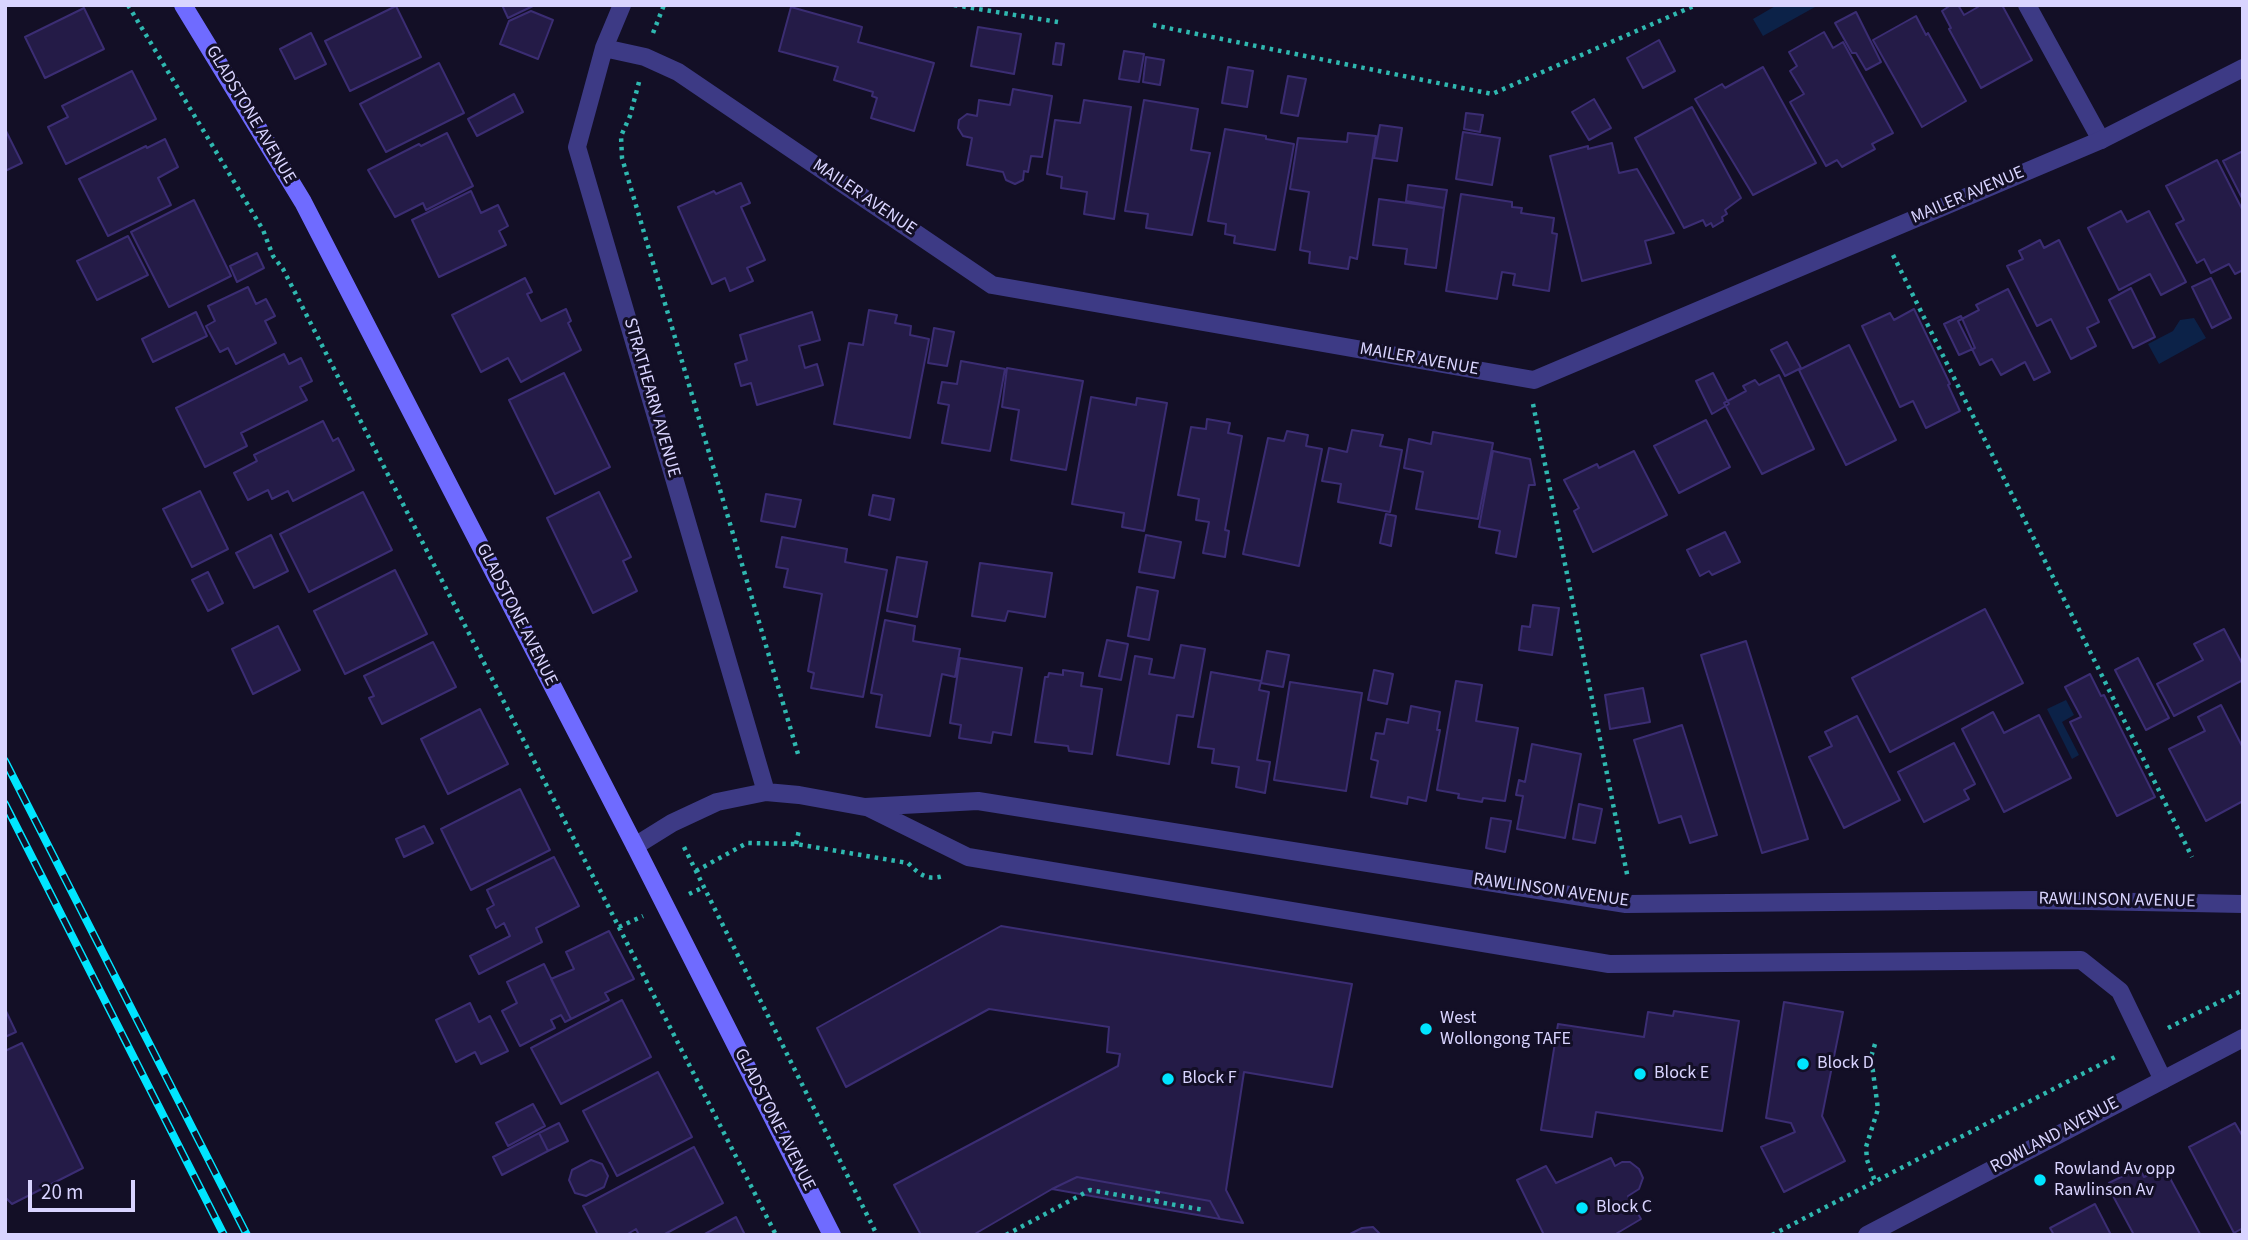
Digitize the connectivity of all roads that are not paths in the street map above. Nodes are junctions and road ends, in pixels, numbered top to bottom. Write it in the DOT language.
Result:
graph roads {
  1 [pos="183,5"];
  2 [pos="622,5"];
  3 [pos="2028,5"];
  4 [pos="604,48"];
  5 [pos="2243,68"];
  6 [pos="2101,140"];
  7 [pos="766,792"];
  8 [pos="866,807"];
  9 [pos="635,846"];
  10 [pos="2243,904"];
  11 [pos="2243,1038"];
  12 [pos="2163,1080"];
  13 [pos="832,1235"];
  14 [pos="1867,1235"];
  1 -- 9 [label="main road, GLADSTONE AVENUE"];
  2 -- 4 [label="street, STRATHEARN AVENUE"];
  3 -- 6 [label="street"];
  4 -- 6 [label="street, MAILER AVENUE"];
  4 -- 7 [label="street, STRATHEARN AVENUE"];
  5 -- 6 [label="street, MAILER AVENUE"];
  7 -- 8 [label="street, RAWLINSON AVENUE"];
  7 -- 9 [label="street, RAWLINSON AVENUE"];
  8 -- 10 [label="street, RAWLINSON AVENUE"];
  8 -- 12 [label="street, RAWLINSON AVENUE"];
  9 -- 13 [label="main road, GLADSTONE AVENUE"];
  11 -- 12 [label="street, ROWLAND AVENUE"];
  12 -- 14 [label="street, ROWLAND AVENUE"];
}
